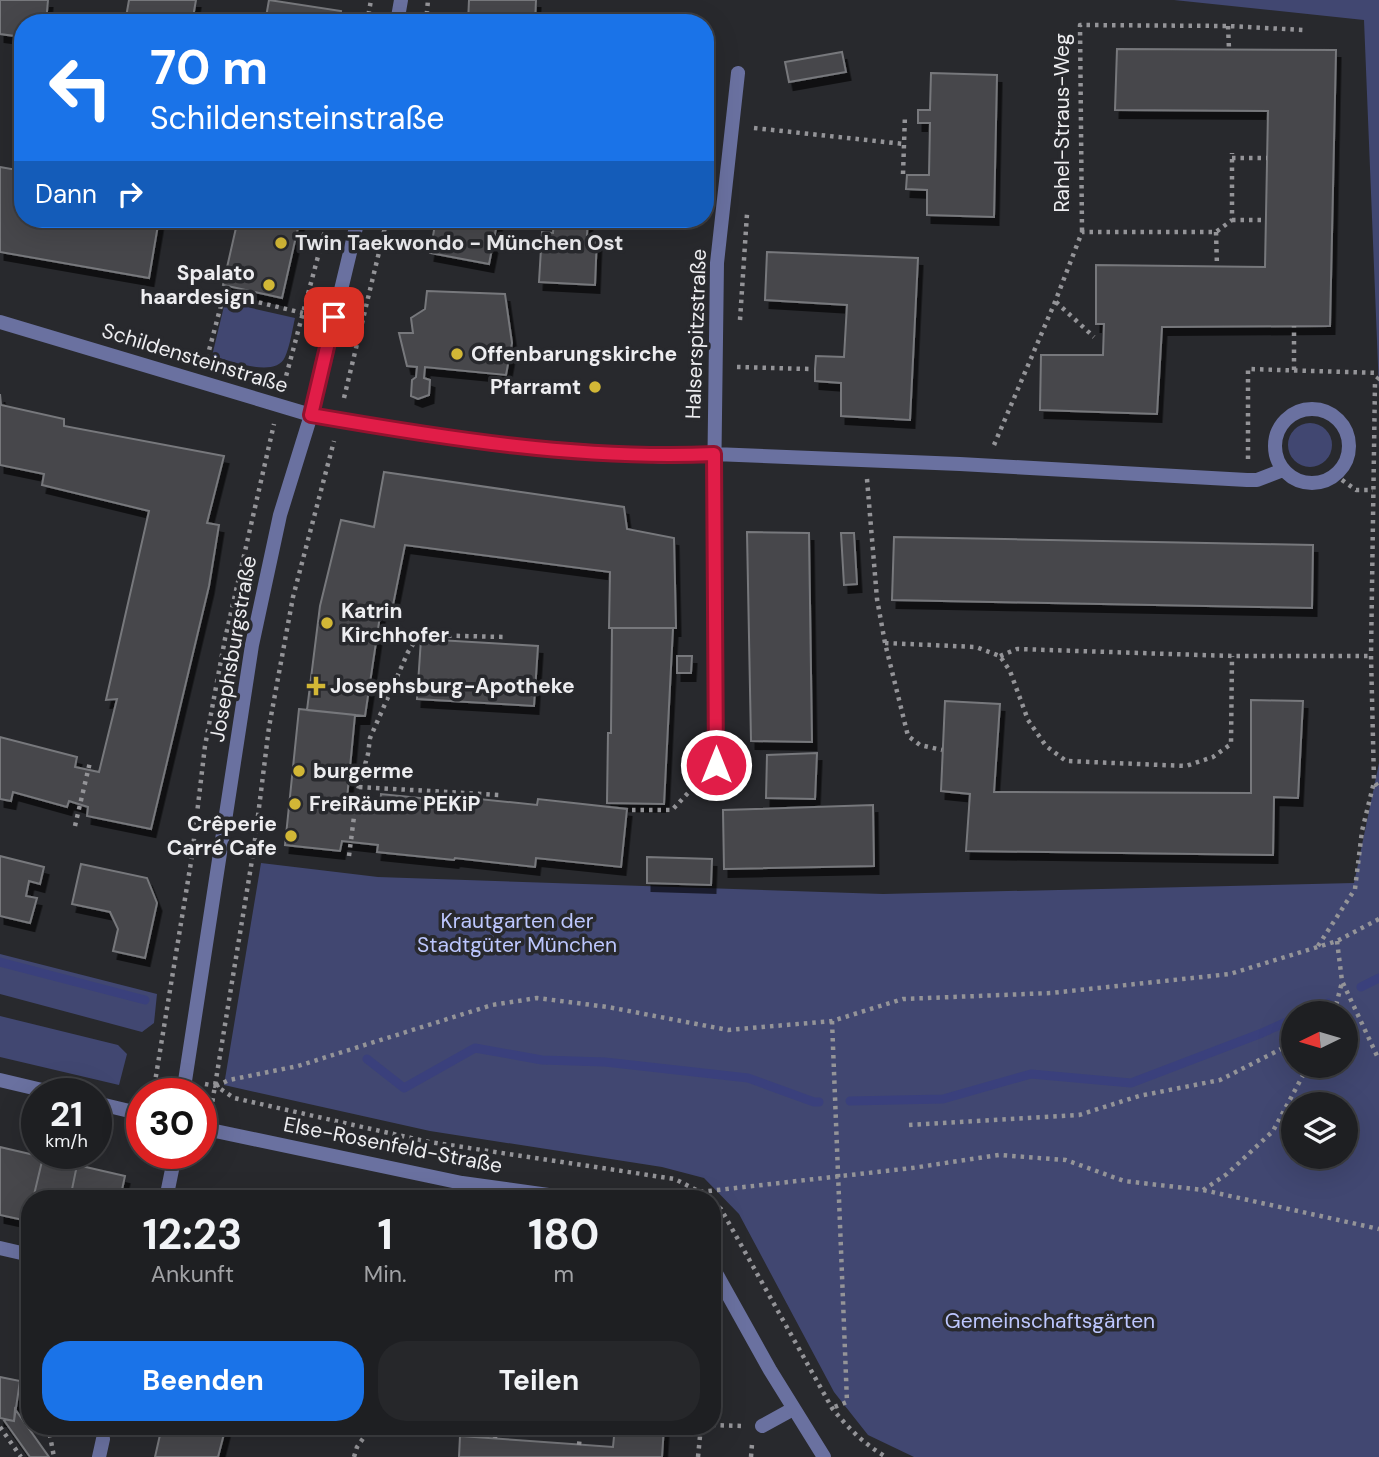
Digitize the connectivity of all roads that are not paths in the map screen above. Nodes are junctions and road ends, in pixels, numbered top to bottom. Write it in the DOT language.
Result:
graph roads {
  1 [pos="737,73"];
  2 [pos="356,228"];
  3 [pos="0,322"];
  4 [pos="311,415"];
  5 [pos="714,454"];
  6 [pos="1283,470"];
  7 [pos="716,765"];
  8 [pos="186,1078"];
  9 [pos="0,1080"];
  10 [pos="21,1085"];
  11 [pos="217,1131"];
  12 [pos="172,1169"];
  13 [pos="168,1190"];
  14 [pos="512,1190"];
  15 [pos="0,1248"];
  16 [pos="21,1253"];
  17 [pos="721,1282"];
  18 [pos="793,1409"];
  19 [pos="762,1426"];
  20 [pos="103,1439"];
  21 [pos="99,1457"];
  22 [pos="824,1457"];
  1 -- 5 [label="street, Halserspitzstraße"];
  2 -- 4 [label="street, Josephsburgstraße"];
  3 -- 4 [label="street, Schildensteinstraße"];
  4 -- 5 [label="street, Schildensteinstraße"];
  4 -- 8 [label="street, Josephsburgstraße"];
  5 -- 6 [label="street"];
  5 -- 7 [label="street, Halserspitzstraße"];
  6 -- 6 [label="street"];
  9 -- 10 [label="street"];
  11 -- 14 [label="street, Else-Rosenfeld-Straße"];
  12 -- 13 [label="street"];
  15 -- 16 [label="street"];
  17 -- 18 [label="street"];
  18 -- 19 [label="street"];
  18 -- 22 [label="street"];
  20 -- 21 [label="street"];
}
